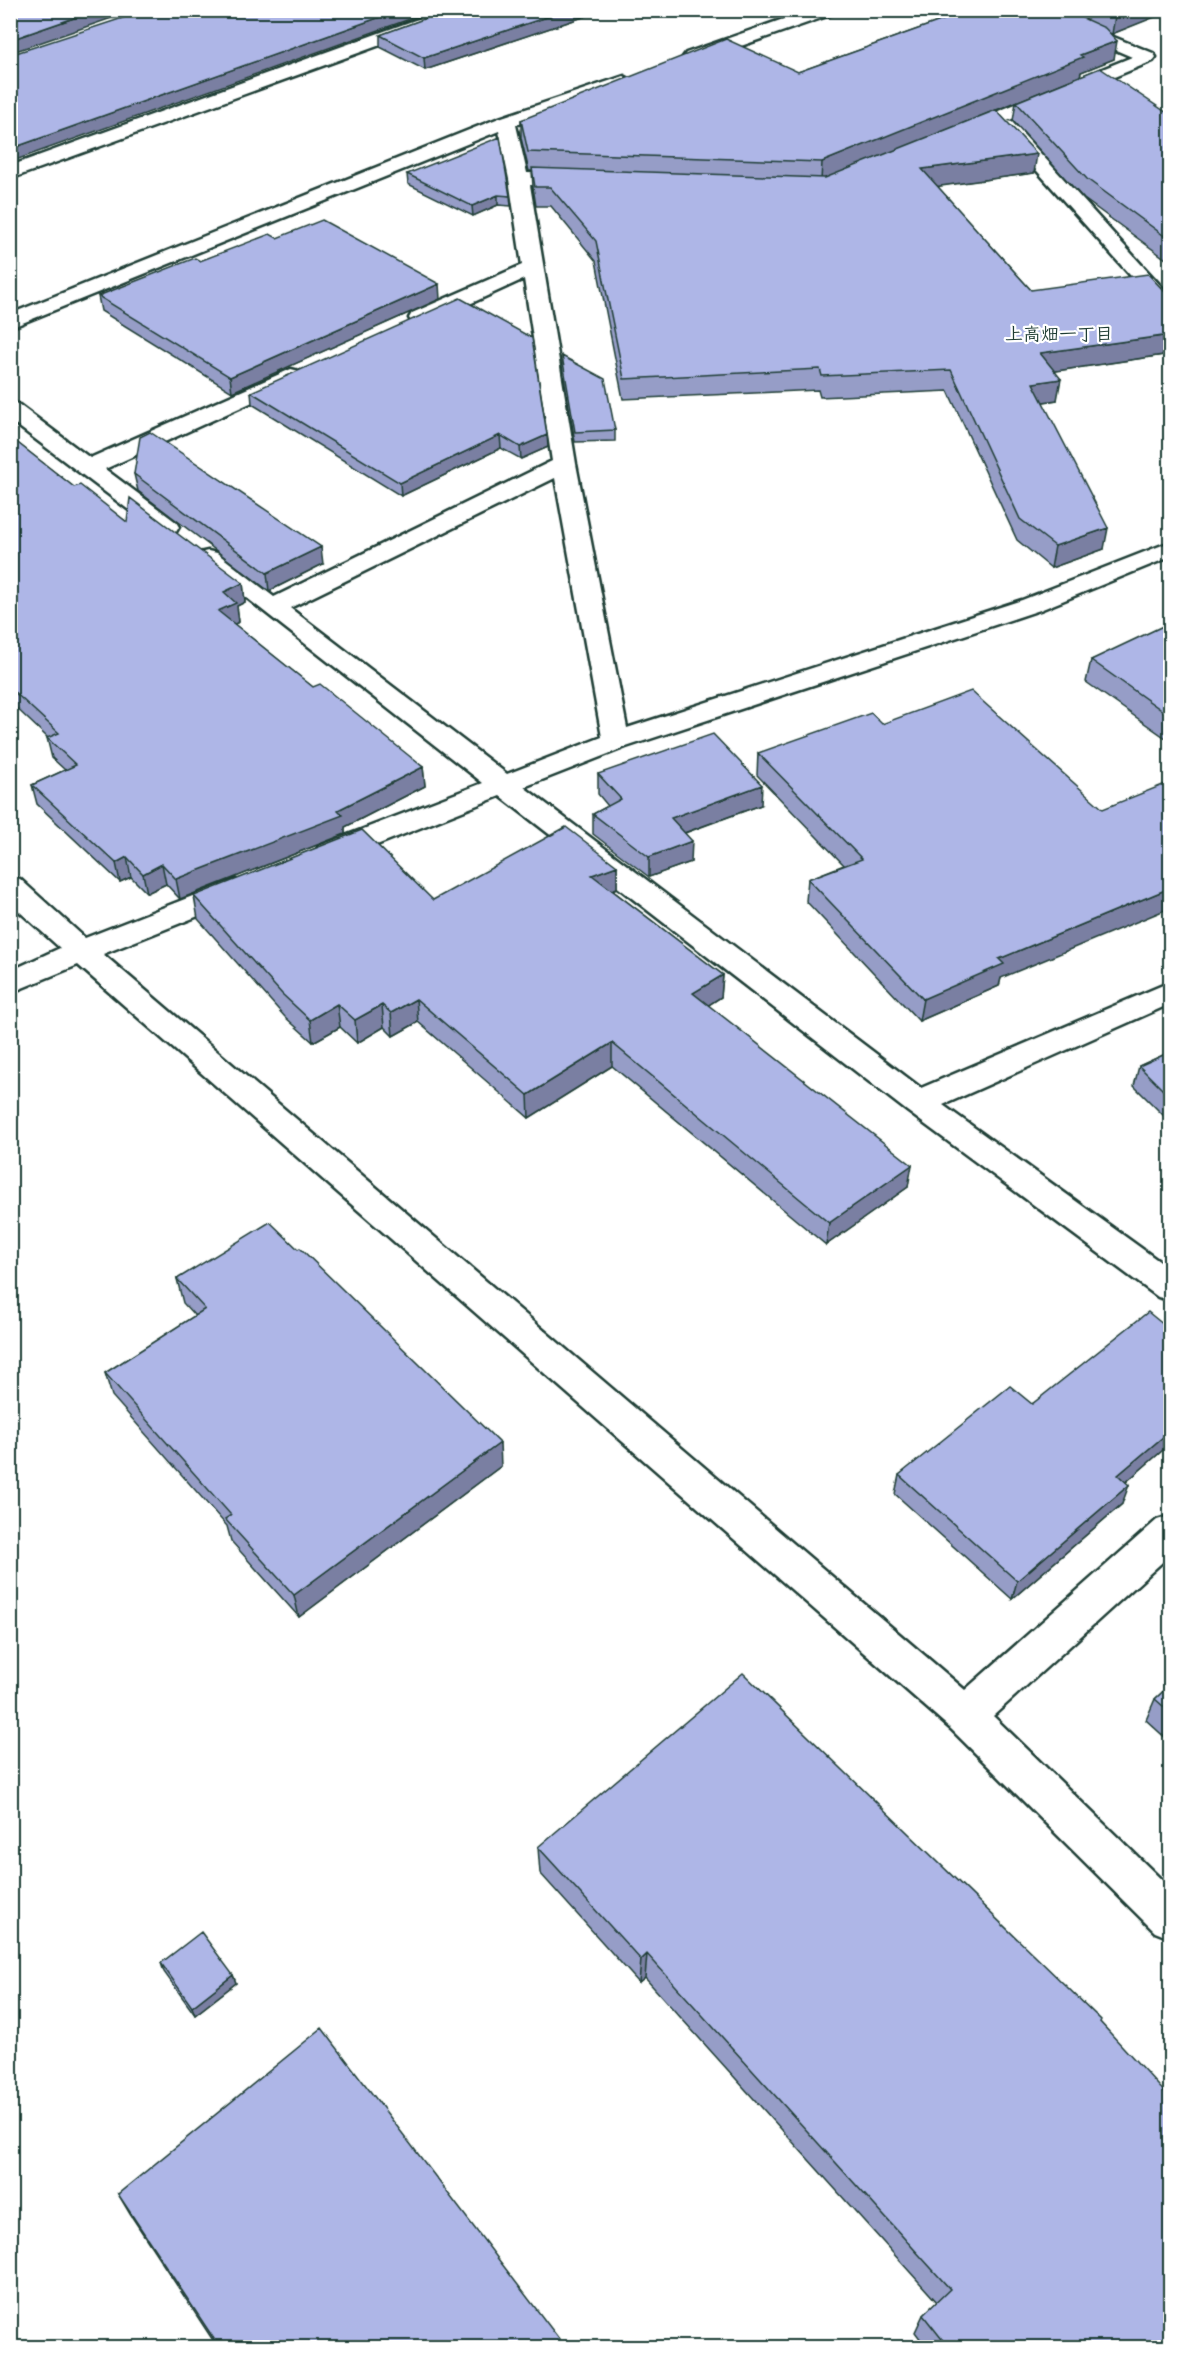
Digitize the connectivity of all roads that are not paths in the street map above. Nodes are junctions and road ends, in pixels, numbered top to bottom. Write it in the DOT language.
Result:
graph roads {
  1 [pos="460,10"];
  2 [pos="826,10"];
  3 [pos="1031,10"];
  4 [pos="672,64"];
  5 [pos="638,76"];
  6 [pos="1099,77"];
  7 [pos="1117,89"];
  8 [pos="998,118"];
  9 [pos="506,122"];
  10 [pos="943,140"];
  11 [pos="10,173"];
  12 [pos="519,179"];
  13 [pos="601,182"];
  14 [pos="534,267"];
  15 [pos="1170,308"];
  16 [pos="10,322"];
  17 [pos="403,326"];
  18 [pos="306,370"];
  19 [pos="10,409"];
  20 [pos="564,464"];
  21 [pos="88,468"];
  22 [pos="1170,549"];
  23 [pos="273,607"];
  24 [pos="616,741"];
  25 [pos="505,784"];
  26 [pos="309,861"];
  27 [pos="255,882"];
  28 [pos="10,886"];
  29 [pos="81,951"];
  30 [pos="10,983"];
  31 [pos="1170,992"];
  32 [pos="918,1103"];
  33 [pos="1170,1287"];
  34 [pos="1170,1532"];
  35 [pos="965,1716"];
  36 [pos="1170,1917"];
  1 -- 11 [label="street"];
  2 -- 4 [label="street"];
  3 -- 6 [label="street"];
  5 -- 9 [label="street"];
  6 -- 7 [label="street"];
  6 -- 8 [label="street"];
  8 -- 10 [label="street"];
  8 -- 15 [label="street"];
  9 -- 12 [label="street"];
  9 -- 16 [label="street"];
  12 -- 13 [label="street"];
  12 -- 14 [label="street"];
  14 -- 17 [label="street"];
  14 -- 20 [label="street"];
  18 -- 21 [label="street"];
  19 -- 21 [label="street"];
  20 -- 23 [label="street"];
  20 -- 24 [label="street"];
  21 -- 23 [label="street"];
  22 -- 24 [label="street"];
  23 -- 25 [label="street"];
  24 -- 25 [label="street"];
  25 -- 26 [label="street"];
  25 -- 32 [label="street"];
  27 -- 29 [label="street"];
  28 -- 29 [label="street"];
  29 -- 30 [label="street"];
  29 -- 35 [label="street"];
  31 -- 32 [label="street"];
  32 -- 33 [label="street"];
  34 -- 35 [label="street"];
  35 -- 36 [label="street"];
}
